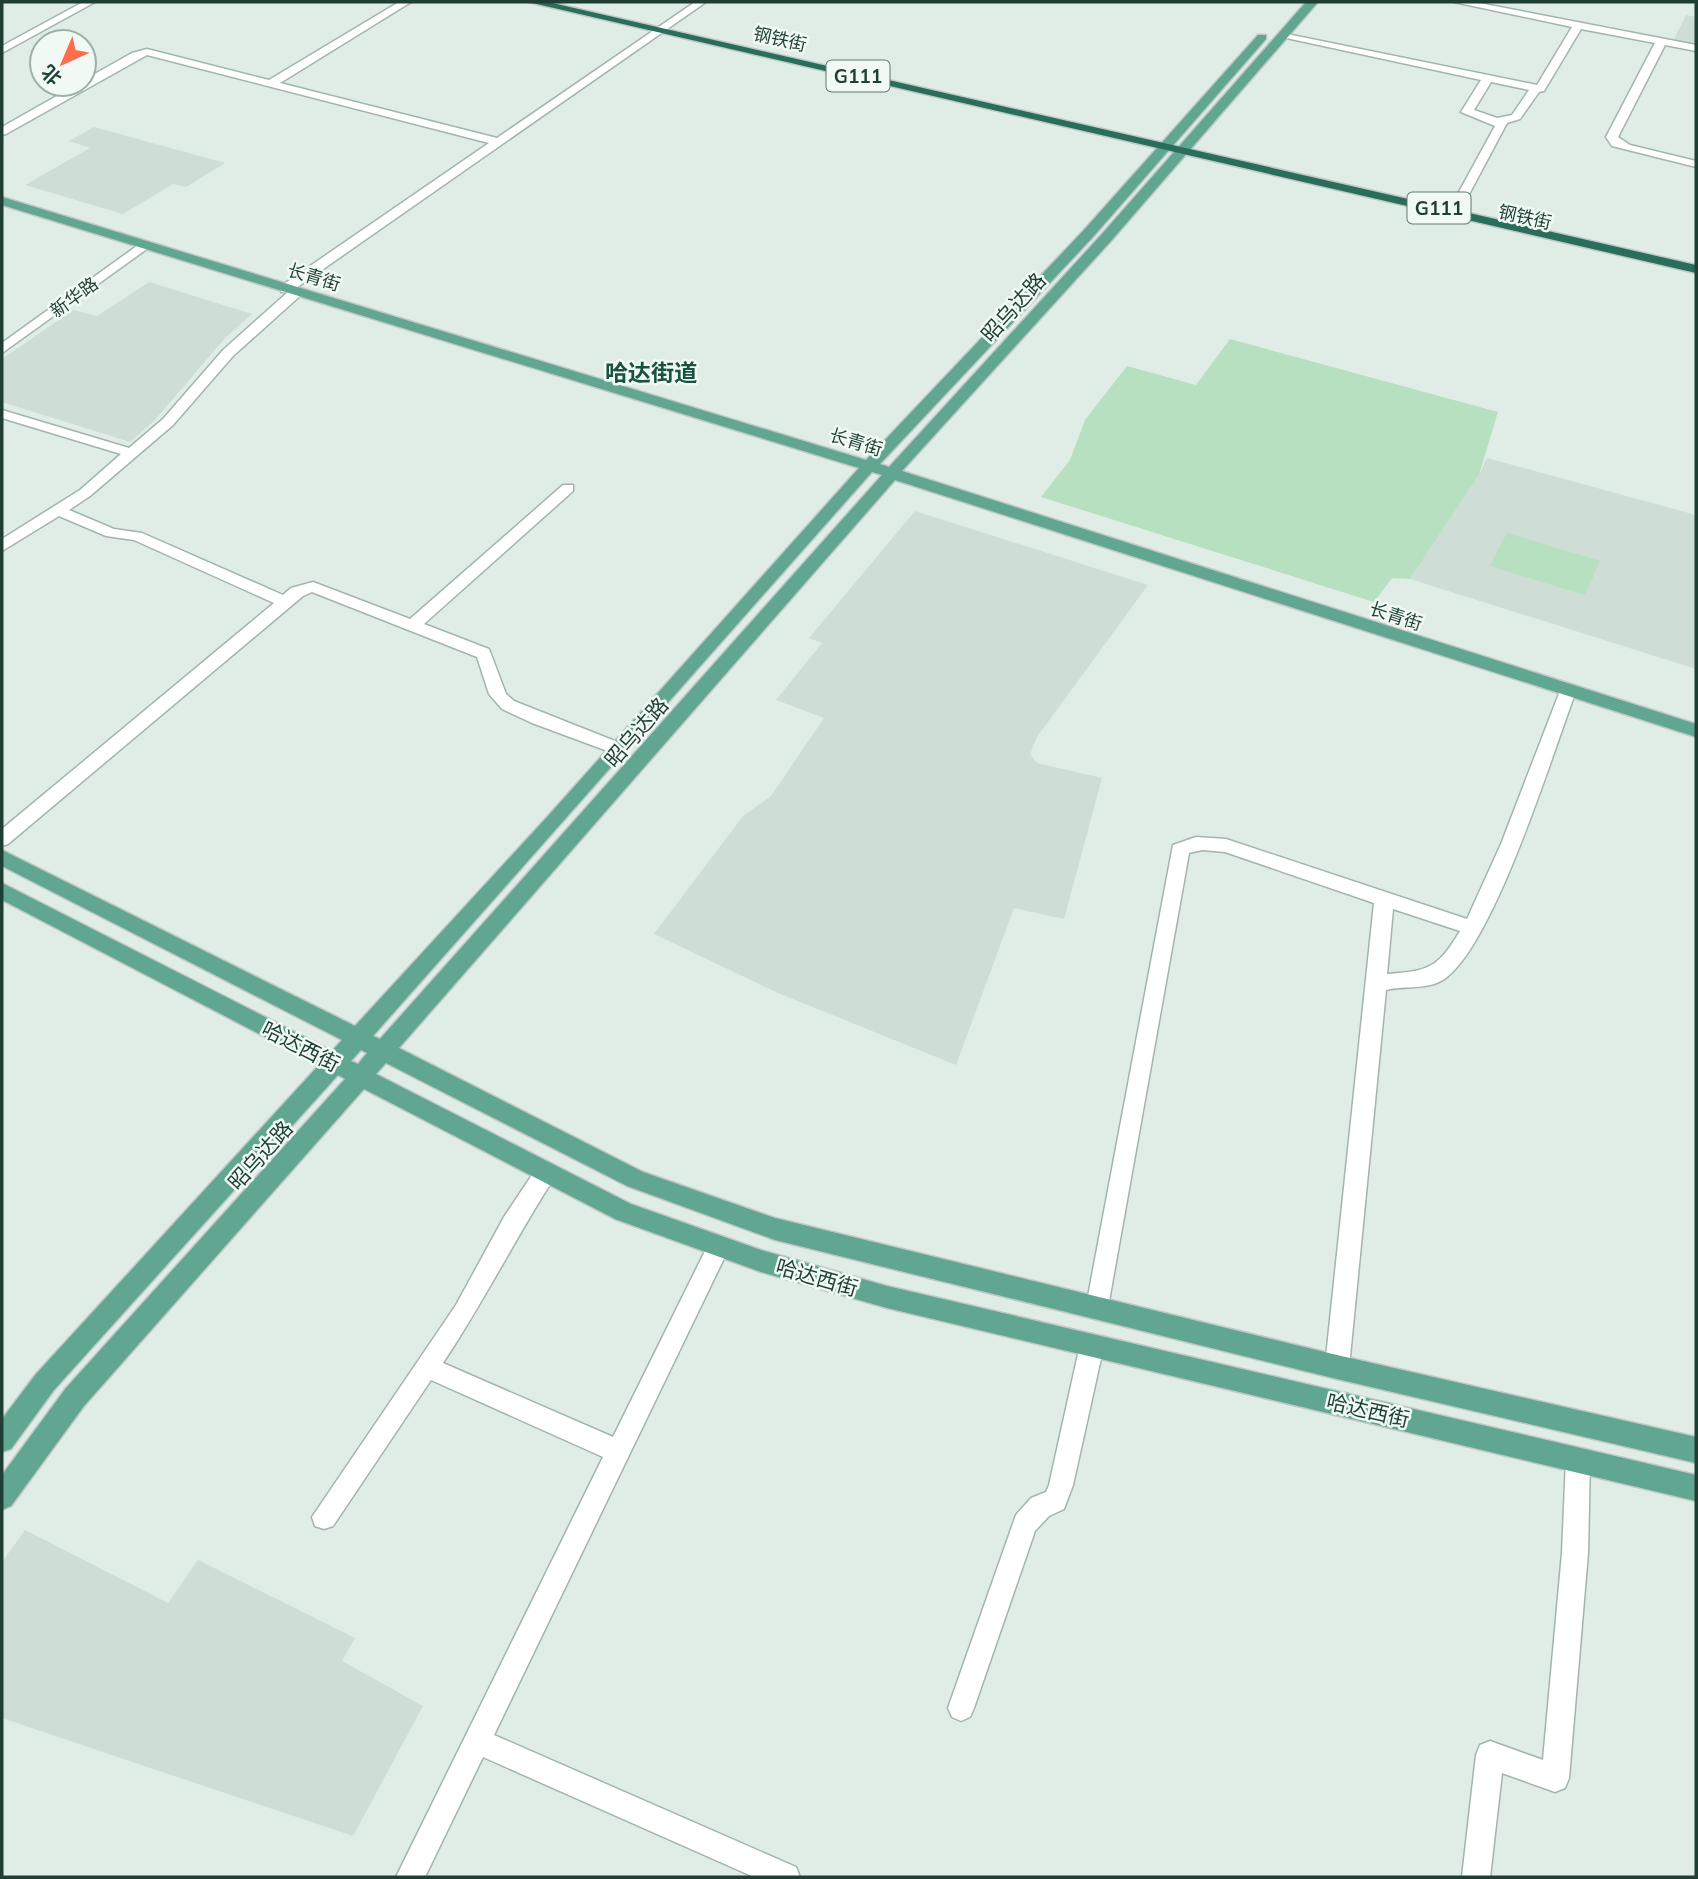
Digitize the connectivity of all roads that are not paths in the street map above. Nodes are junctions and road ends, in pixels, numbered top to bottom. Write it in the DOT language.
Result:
graph roads {
  1 [pos="90,2"];
  2 [pos="406,2"];
  3 [pos="534,2"];
  4 [pos="701,2"];
  5 [pos="1294,2"];
  6 [pos="1312,2"];
  7 [pos="1459,2"];
  8 [pos="1578,25"];
  9 [pos="659,31"];
  10 [pos="1282,36"];
  11 [pos="1661,42"];
  12 [pos="1696,48"];
  13 [pos="2,50"];
  14 [pos="1488,78"];
  15 [pos="270,84"];
  16 [pos="1536,88"];
  17 [pos="1500,121"];
  18 [pos="2,132"];
  19 [pos="498,142"];
  20 [pos="1173,149"];
  21 [pos="1696,164"];
  22 [pos="2,190"];
  23 [pos="2,201"];
  24 [pos="1454,212"];
  25 [pos="139,244"];
  26 [pos="1696,269"];
  27 [pos="1696,278"];
  28 [pos="293,287"];
  29 [pos="2,336"];
  30 [pos="2,349"];
  31 [pos="2,414"];
  32 [pos="132,453"];
  33 [pos="874,461"];
  34 [pos="897,468"];
  35 [pos="568,488"];
  36 [pos="59,511"];
  37 [pos="2,547"];
  38 [pos="285,602"];
  39 [pos="413,625"];
  40 [pos="1568,691"];
  41 [pos="1696,717"];
  42 [pos="1696,731"];
  43 [pos="620,749"];
  44 [pos="2,839"];
  45 [pos="2,857"];
  46 [pos="2,891"];
  47 [pos="1384,899"];
  48 [pos="1472,928"];
  49 [pos="1376,988"];
  50 [pos="359,1037"];
  51 [pos="384,1049"];
  52 [pos="335,1063"];
  53 [pos="360,1076"];
  54 [pos="546,1172"];
  55 [pos="719,1246"];
  56 [pos="1097,1307"];
  57 [pos="1092,1345"];
  58 [pos="426,1367"];
  59 [pos="1337,1367"];
  60 [pos="2,1440"];
  61 [pos="1696,1450"];
  62 [pos="618,1452"];
  63 [pos="1578,1460"];
  64 [pos="1696,1488"];
  65 [pos="2,1497"];
  66 [pos="324,1517"];
  67 [pos="961,1708"];
  68 [pos="477,1741"];
  69 [pos="771,1874"];
  70 [pos="410,1877"];
  71 [pos="1476,1877"];
  1 -- 13 [label="street"];
  2 -- 15 [label="street"];
  3 -- 9 [label="highway, 钢铁街 / G111"];
  4 -- 9 [label="street"];
  5 -- 20 [label="main road, 昭乌达路"];
  6 -- 10 [label="main road, 昭乌达路"];
  7 -- 8 [label="street"];
  8 -- 11 [label="street"];
  8 -- 16 [label="street"];
  9 -- 19 [label="street"];
  9 -- 20 [label="highway, 钢铁街 / G111"];
  10 -- 14 [label="street"];
  10 -- 20 [label="main road, 昭乌达路"];
  11 -- 12 [label="street"];
  11 -- 21 [label="street"];
  14 -- 16 [label="street"];
  14 -- 17 [label="street"];
  15 -- 18 [label="street"];
  15 -- 19 [label="street"];
  16 -- 17 [label="street"];
  17 -- 24 [label="street"];
  19 -- 28 [label="street"];
  20 -- 24 [label="highway, 钢铁街 / G111"];
  20 -- 27 [label="highway, 钢铁街"];
  20 -- 33 [label="main road, 昭乌达路"];
  20 -- 34 [label="main road, 昭乌达路"];
  22 -- 28 [label="main road, 长青街"];
  23 -- 25 [label="main road, 长青街"];
  24 -- 26 [label="highway, 钢铁街 / G111"];
  25 -- 28 [label="main road, 长青街"];
  25 -- 29 [label="street, 新华路"];
  25 -- 30 [label="street, 新华路"];
  28 -- 32 [label="street"];
  28 -- 33 [label="main road, 长青街"];
  31 -- 32 [label="street"];
  32 -- 36 [label="street"];
  33 -- 34 [label="main road, 长青街"];
  33 -- 43 [label="main road, 昭乌达路"];
  34 -- 40 [label="main road, 长青街"];
  34 -- 41 [label="main road, 长青街"];
  34 -- 51 [label="main road, 昭乌达路"];
  35 -- 39 [label="street"];
  36 -- 37 [label="street"];
  36 -- 38 [label="street"];
  38 -- 39 [label="street"];
  38 -- 44 [label="street"];
  39 -- 43 [label="street"];
  40 -- 42 [label="main road, 长青街"];
  40 -- 48 [label="street"];
  43 -- 50 [label="main road, 昭乌达路"];
  45 -- 50 [label="main road, 哈达西街"];
  46 -- 52 [label="main road, 哈达西街"];
  47 -- 48 [label="street"];
  47 -- 49 [label="street"];
  47 -- 56 [label="street"];
  48 -- 49 [label="street"];
  49 -- 59 [label="street"];
  50 -- 51 [label="main road, 哈达西街"];
  50 -- 52 [label="main road, 昭乌达路"];
  51 -- 53 [label="main road, 昭乌达路"];
  51 -- 56 [label="main road, 哈达西街"];
  52 -- 53 [label="main road, 哈达西街"];
  52 -- 60 [label="main road, 昭乌达路"];
  53 -- 54 [label="main road, 哈达西街"];
  53 -- 65 [label="main road, 昭乌达路"];
  54 -- 55 [label="main road, 哈达西街"];
  54 -- 58 [label="street"];
  55 -- 57 [label="main road, 哈达西街"];
  55 -- 62 [label="street"];
  56 -- 59 [label="main road, 哈达西街"];
  57 -- 63 [label="main road, 哈达西街"];
  57 -- 67 [label="street"];
  58 -- 62 [label="street"];
  58 -- 66 [label="street"];
  59 -- 61 [label="main road, 哈达西街"];
  62 -- 68 [label="street"];
  63 -- 64 [label="main road, 哈达西街"];
  63 -- 71 [label="street"];
  68 -- 69 [label="street"];
  68 -- 70 [label="street"];
}
